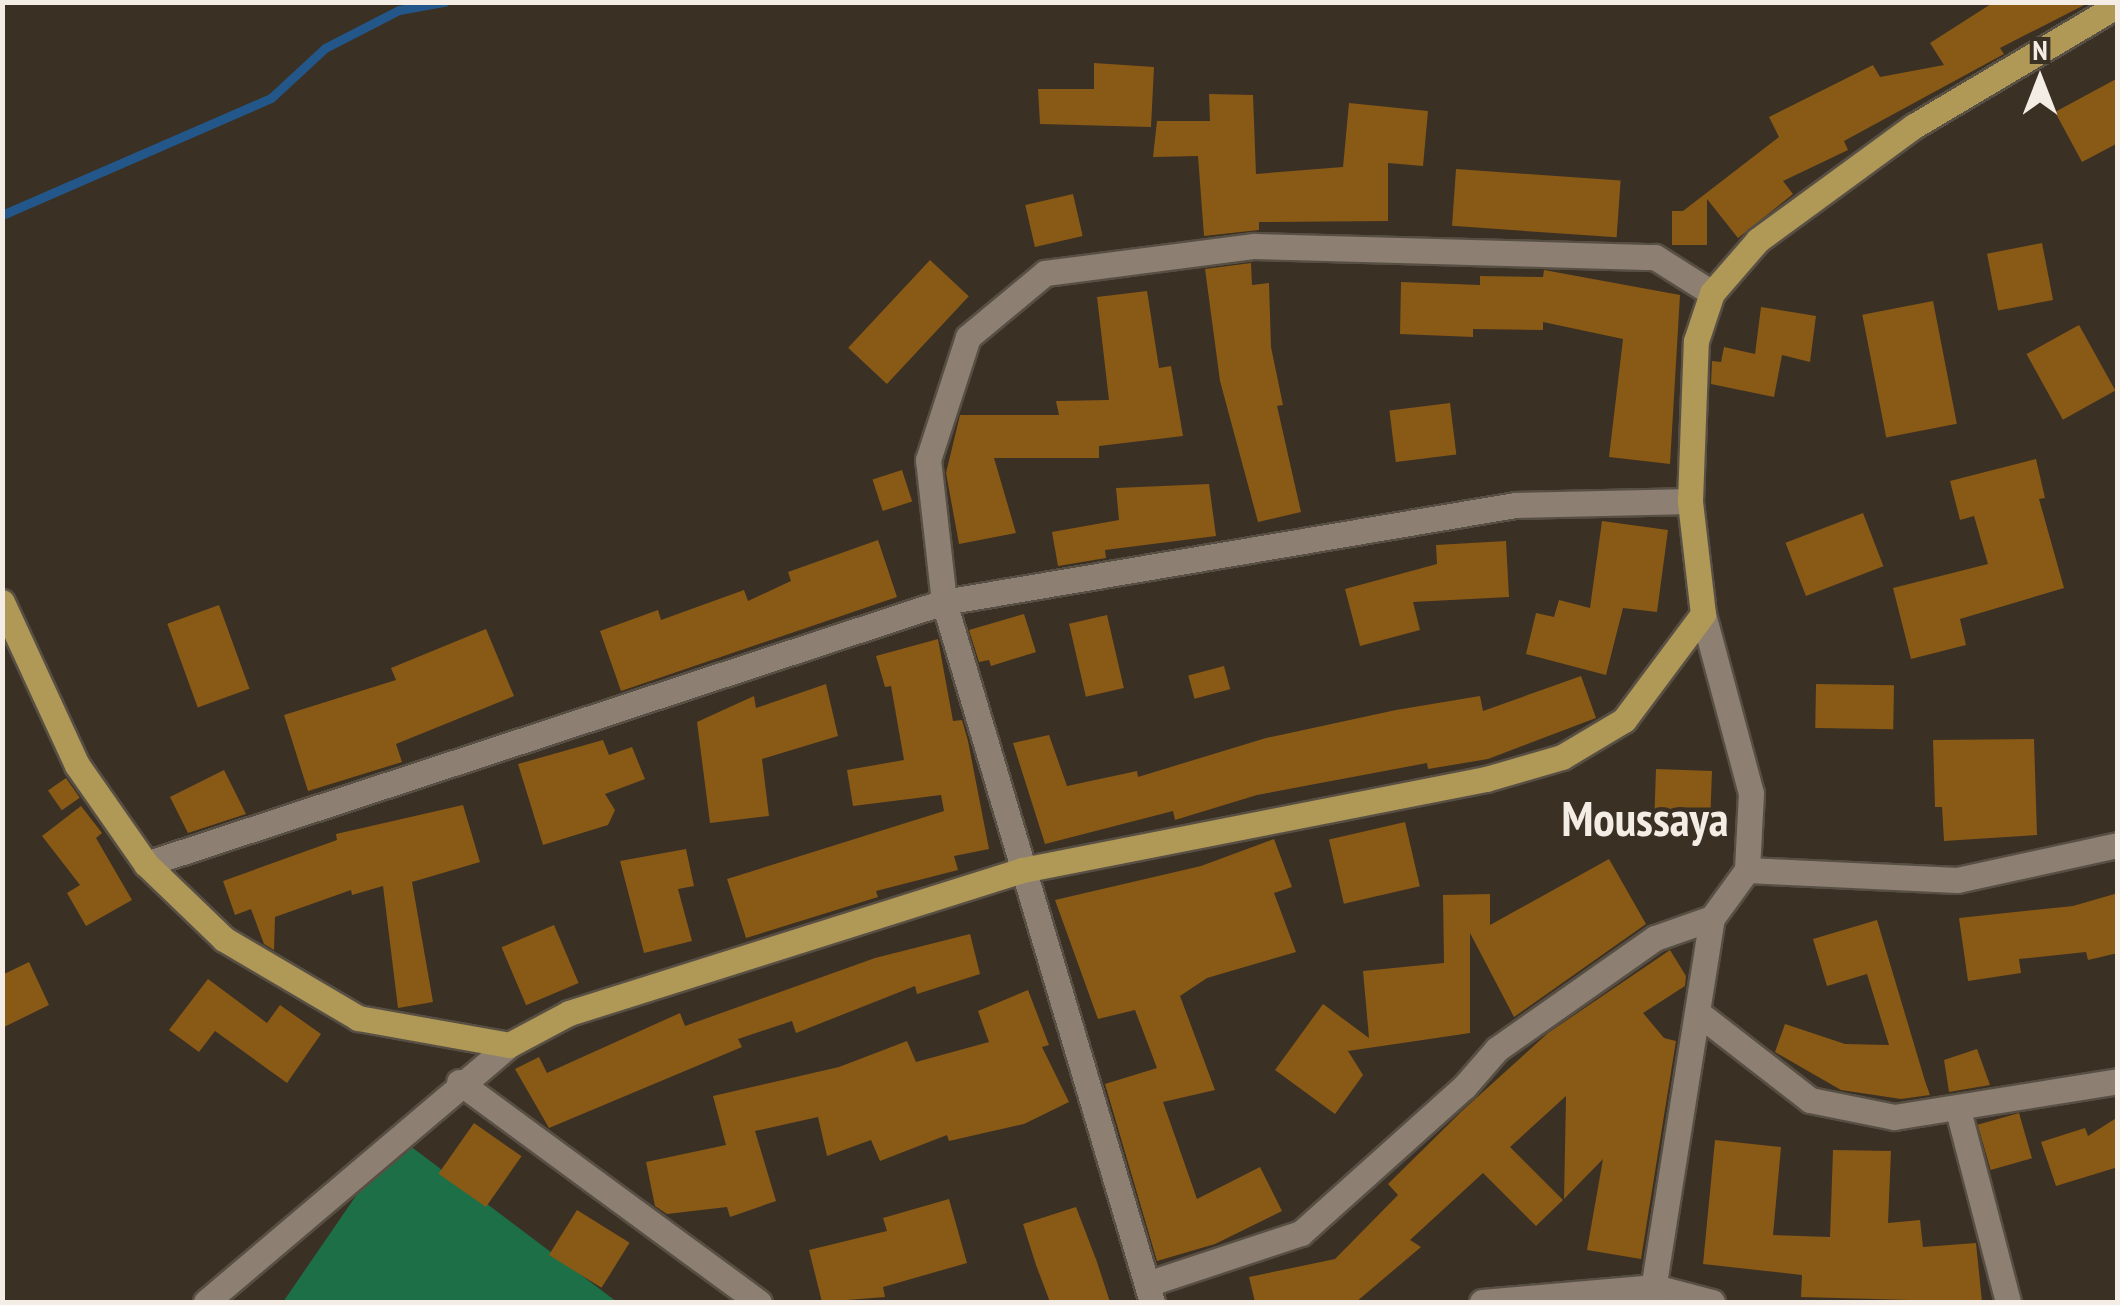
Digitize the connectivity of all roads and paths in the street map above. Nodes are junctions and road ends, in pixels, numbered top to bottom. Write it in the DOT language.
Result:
graph roads {
  1 [pos="2118,6"];
  2 [pos="1712,294"];
  3 [pos="1690,501"];
  4 [pos="2,602"];
  5 [pos="944,602"];
  6 [pos="1703,614"];
  7 [pos="2118,845"];
  8 [pos="146,864"];
  9 [pos="1022,870"];
  10 [pos="1748,870"];
  11 [pos="1712,918"];
  12 [pos="1698,1013"];
  13 [pos="508,1045"];
  14 [pos="2118,1081"];
  15 [pos="459,1082"];
  16 [pos="1958,1110"];
  17 [pos="1150,1294"];
  18 [pos="1653,1295"];
  19 [pos="206,1302"];
  20 [pos="759,1302"];
  21 [pos="1482,1302"];
  22 [pos="1712,1302"];
  23 [pos="2008,1302"];
  1 -- 2 [label="main road"];
  2 -- 3 [label="main road"];
  2 -- 5 [label="street"];
  3 -- 5 [label="street"];
  3 -- 6 [label="main road"];
  4 -- 8 [label="main road"];
  5 -- 8 [label="street"];
  5 -- 9 [label="street"];
  6 -- 9 [label="main road"];
  6 -- 10 [label="street"];
  7 -- 10 [label="street"];
  8 -- 13 [label="main road"];
  9 -- 13 [label="main road"];
  9 -- 17 [label="street"];
  10 -- 11 [label="street"];
  11 -- 12 [label="street"];
  11 -- 17 [label="street"];
  12 -- 16 [label="street"];
  12 -- 18 [label="street"];
  13 -- 15 [label="street"];
  14 -- 16 [label="street"];
  15 -- 19 [label="street"];
  15 -- 20 [label="street"];
  16 -- 23 [label="street"];
  18 -- 21 [label="street"];
  18 -- 22 [label="street"];
}
